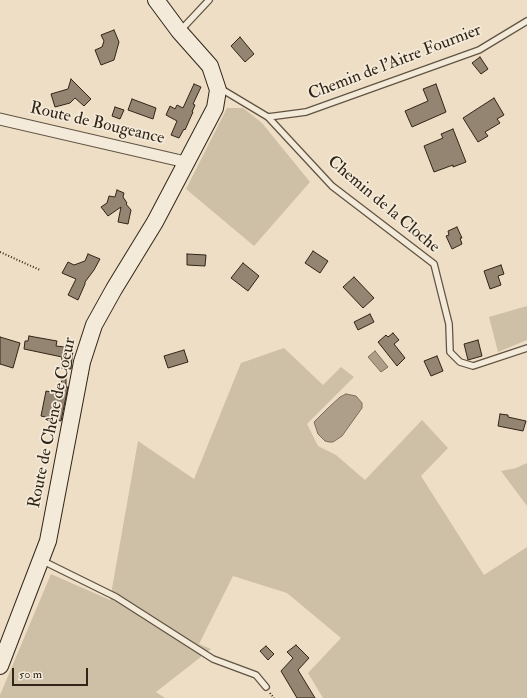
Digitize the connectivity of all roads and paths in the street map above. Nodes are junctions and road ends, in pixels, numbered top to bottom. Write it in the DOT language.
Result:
graph roads {
  1 [pos="156,0"];
  2 [pos="209,0"];
  3 [pos="527,21"];
  4 [pos="180,31"];
  5 [pos="218,90"];
  6 [pos="268,117"];
  7 [pos="0,119"];
  8 [pos="186,163"];
  9 [pos="0,252"];
  10 [pos="40,270"];
  11 [pos="527,348"];
  12 [pos="41,560"];
  13 [pos="0,666"];
  14 [pos="266,687"];
  1 -- 4 [label="street"];
  2 -- 4 [label="lane"];
  3 -- 6 [label="lane, Chemin de l'Aitre Fournier"];
  4 -- 5 [label="street"];
  5 -- 6 [label="lane, Chemin de la Cloche"];
  5 -- 8 [label="street, Route de Chêne de Coeur"];
  6 -- 11 [label="lane, Chemin de la Cloche"];
  7 -- 8 [label="street, Route de Bougeance"];
  8 -- 12 [label="street, Route de Chêne de Coeur"];
  9 -- 10 [label="path"];
  12 -- 13 [label="street, Route de Chêne de Coeur"];
  12 -- 14 [label="lane"];
}
